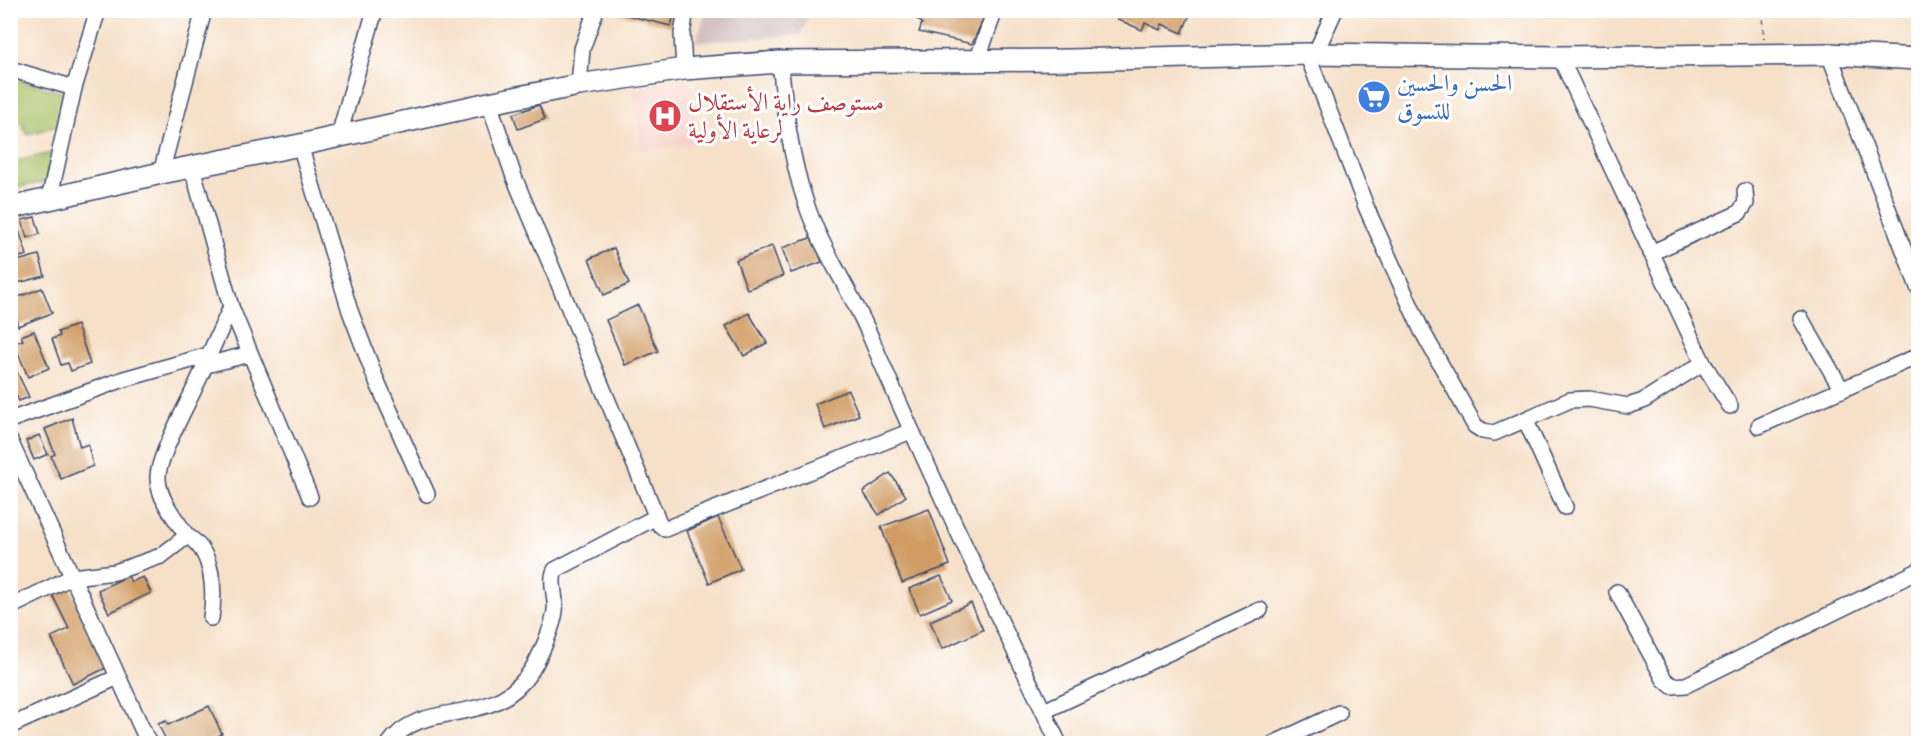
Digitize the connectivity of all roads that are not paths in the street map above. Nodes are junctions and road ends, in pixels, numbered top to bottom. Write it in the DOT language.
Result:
graph roads {
  1 [pos="98,10"];
  2 [pos="204,10"];
  3 [pos="375,10"];
  4 [pos="596,10"];
  5 [pos="686,10"];
  6 [pos="995,10"];
  7 [pos="1335,10"];
  8 [pos="1311,54"];
  9 [pos="1829,54"];
  10 [pos="1560,57"];
  11 [pos="1918,59"];
  12 [pos="977,61"];
  13 [pos="780,62"];
  14 [pos="10,69"];
  15 [pos="684,69"];
  16 [pos="579,85"];
  17 [pos="74,88"];
  18 [pos="489,103"];
  19 [pos="339,135"];
  20 [pos="300,145"];
  21 [pos="192,167"];
  22 [pos="161,173"];
  23 [pos="1745,191"];
  24 [pos="49,200"];
  25 [pos="10,208"];
  26 [pos="1652,253"];
  27 [pos="1918,287"];
  28 [pos="231,307"];
  29 [pos="1802,320"];
  30 [pos="250,354"];
  31 [pos="1918,356"];
  32 [pos="207,360"];
  33 [pos="1703,363"];
  34 [pos="1842,390"];
  35 [pos="1730,406"];
  36 [pos="10,420"];
  37 [pos="1526,421"];
  38 [pos="1759,426"];
  39 [pos="911,431"];
  40 [pos="10,441"];
  41 [pos="427,494"];
  42 [pos="310,497"];
  43 [pos="1565,507"];
  44 [pos="656,517"];
  45 [pos="187,536"];
  46 [pos="1918,571"];
  47 [pos="72,577"];
  48 [pos="1617,592"];
  49 [pos="10,607"];
  50 [pos="1260,610"];
  51 [pos="212,618"];
  52 [pos="118,677"];
  53 [pos="1044,711"];
  54 [pos="1339,713"];
  55 [pos="10,726"];
  56 [pos="149,744"];
  57 [pos="389,744"];
  58 [pos="1059,744"];
  59 [pos="1273,744"];
  1 -- 17 [label="street"];
  2 -- 22 [label="street"];
  3 -- 19 [label="street"];
  4 -- 16 [label="street"];
  5 -- 15 [label="street"];
  6 -- 12 [label="street"];
  7 -- 8 [label="street"];
  8 -- 10 [label="main road"];
  8 -- 12 [label="main road"];
  8 -- 37 [label="street"];
  9 -- 10 [label="main road"];
  9 -- 11 [label="main road"];
  9 -- 27 [label="street"];
  10 -- 26 [label="street"];
  12 -- 13 [label="main road"];
  13 -- 15 [label="main road"];
  13 -- 39 [label="street"];
  14 -- 17 [label="street"];
  15 -- 16 [label="main road"];
  16 -- 18 [label="main road"];
  17 -- 24 [label="street"];
  18 -- 19 [label="main road"];
  18 -- 44 [label="street"];
  19 -- 20 [label="main road"];
  20 -- 21 [label="main road"];
  20 -- 41 [label="street"];
  21 -- 22 [label="main road"];
  21 -- 28 [label="street"];
  22 -- 24 [label="main road"];
  23 -- 26 [label="street"];
  24 -- 25 [label="main road"];
  26 -- 33 [label="street"];
  28 -- 30 [label="street"];
  28 -- 32 [label="street"];
  29 -- 34 [label="street"];
  30 -- 32 [label="street"];
  30 -- 42 [label="street"];
  31 -- 34 [label="street"];
  32 -- 36 [label="street"];
  32 -- 45 [label="street"];
  33 -- 35 [label="street"];
  33 -- 37 [label="street"];
  34 -- 38 [label="street"];
  37 -- 43 [label="street"];
  39 -- 44 [label="street"];
  39 -- 53 [label="street"];
  40 -- 47 [label="street"];
  44 -- 57 [label="street"];
  45 -- 47 [label="street"];
  45 -- 51 [label="street"];
  46 -- 48 [label="street"];
  47 -- 49 [label="street"];
  47 -- 52 [label="street"];
  50 -- 53 [label="street"];
  52 -- 55 [label="street"];
  52 -- 56 [label="street"];
  53 -- 58 [label="street"];
  54 -- 59 [label="street"];
}
